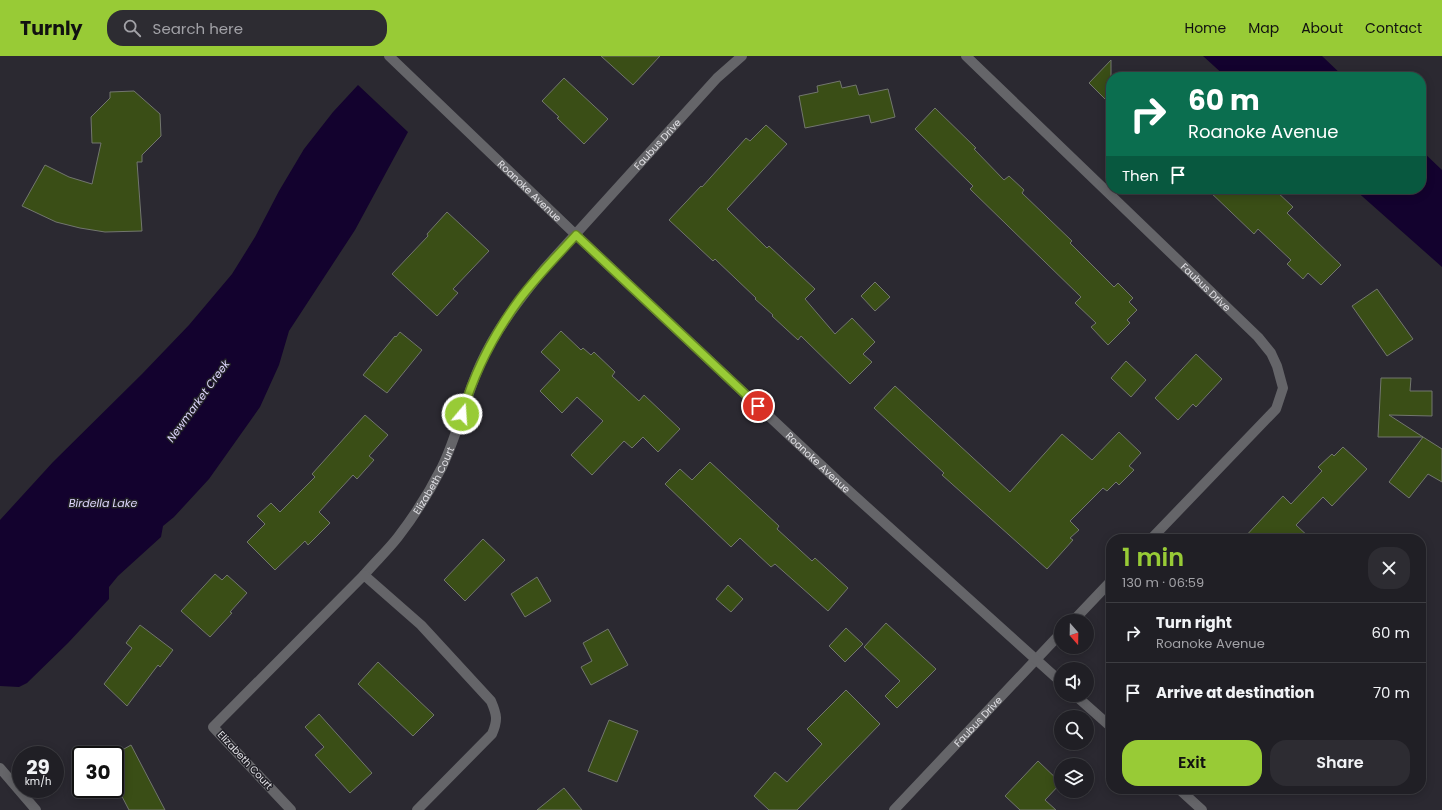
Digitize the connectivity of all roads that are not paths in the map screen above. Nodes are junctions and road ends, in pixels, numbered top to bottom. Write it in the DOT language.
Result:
graph roads {
  1 [pos="389,56"];
  2 [pos="742,56"];
  3 [pos="966,56"];
  4 [pos="1106,191"];
  5 [pos="1109,194"];
  6 [pos="576,235"];
  7 [pos="1157,534"];
  8 [pos="364,575"];
  9 [pos="1106,586"];
  10 [pos="1080,614"];
  11 [pos="1054,641"];
  12 [pos="1036,660"];
  13 [pos="1054,676"];
  14 [pos="1083,702"];
  15 [pos="1106,723"];
  16 [pos="0,768"];
  17 [pos="1184,794"];
  18 [pos="36,810"];
  19 [pos="291,810"];
  20 [pos="417,810"];
  21 [pos="894,810"];
  22 [pos="1202,810"];
  1 -- 6 [label="street, Roanoke Avenue"];
  2 -- 6 [label="street, Faubus Drive"];
  3 -- 4 [label="street, Faubus Drive"];
  5 -- 7 [label="street, Faubus Drive"];
  6 -- 8 [label="street, Elizabeth Court"];
  6 -- 12 [label="street, Roanoke Avenue"];
  8 -- 19 [label="street, Elizabeth Court"];
  8 -- 20 [label="street"];
  9 -- 10 [label="street"];
  11 -- 12 [label="street, Faubus Drive"];
  12 -- 13 [label="street, Roanoke Avenue"];
  12 -- 21 [label="street, Faubus Drive"];
  14 -- 15 [label="street"];
  16 -- 18 [label="street"];
  17 -- 22 [label="street"];
}
